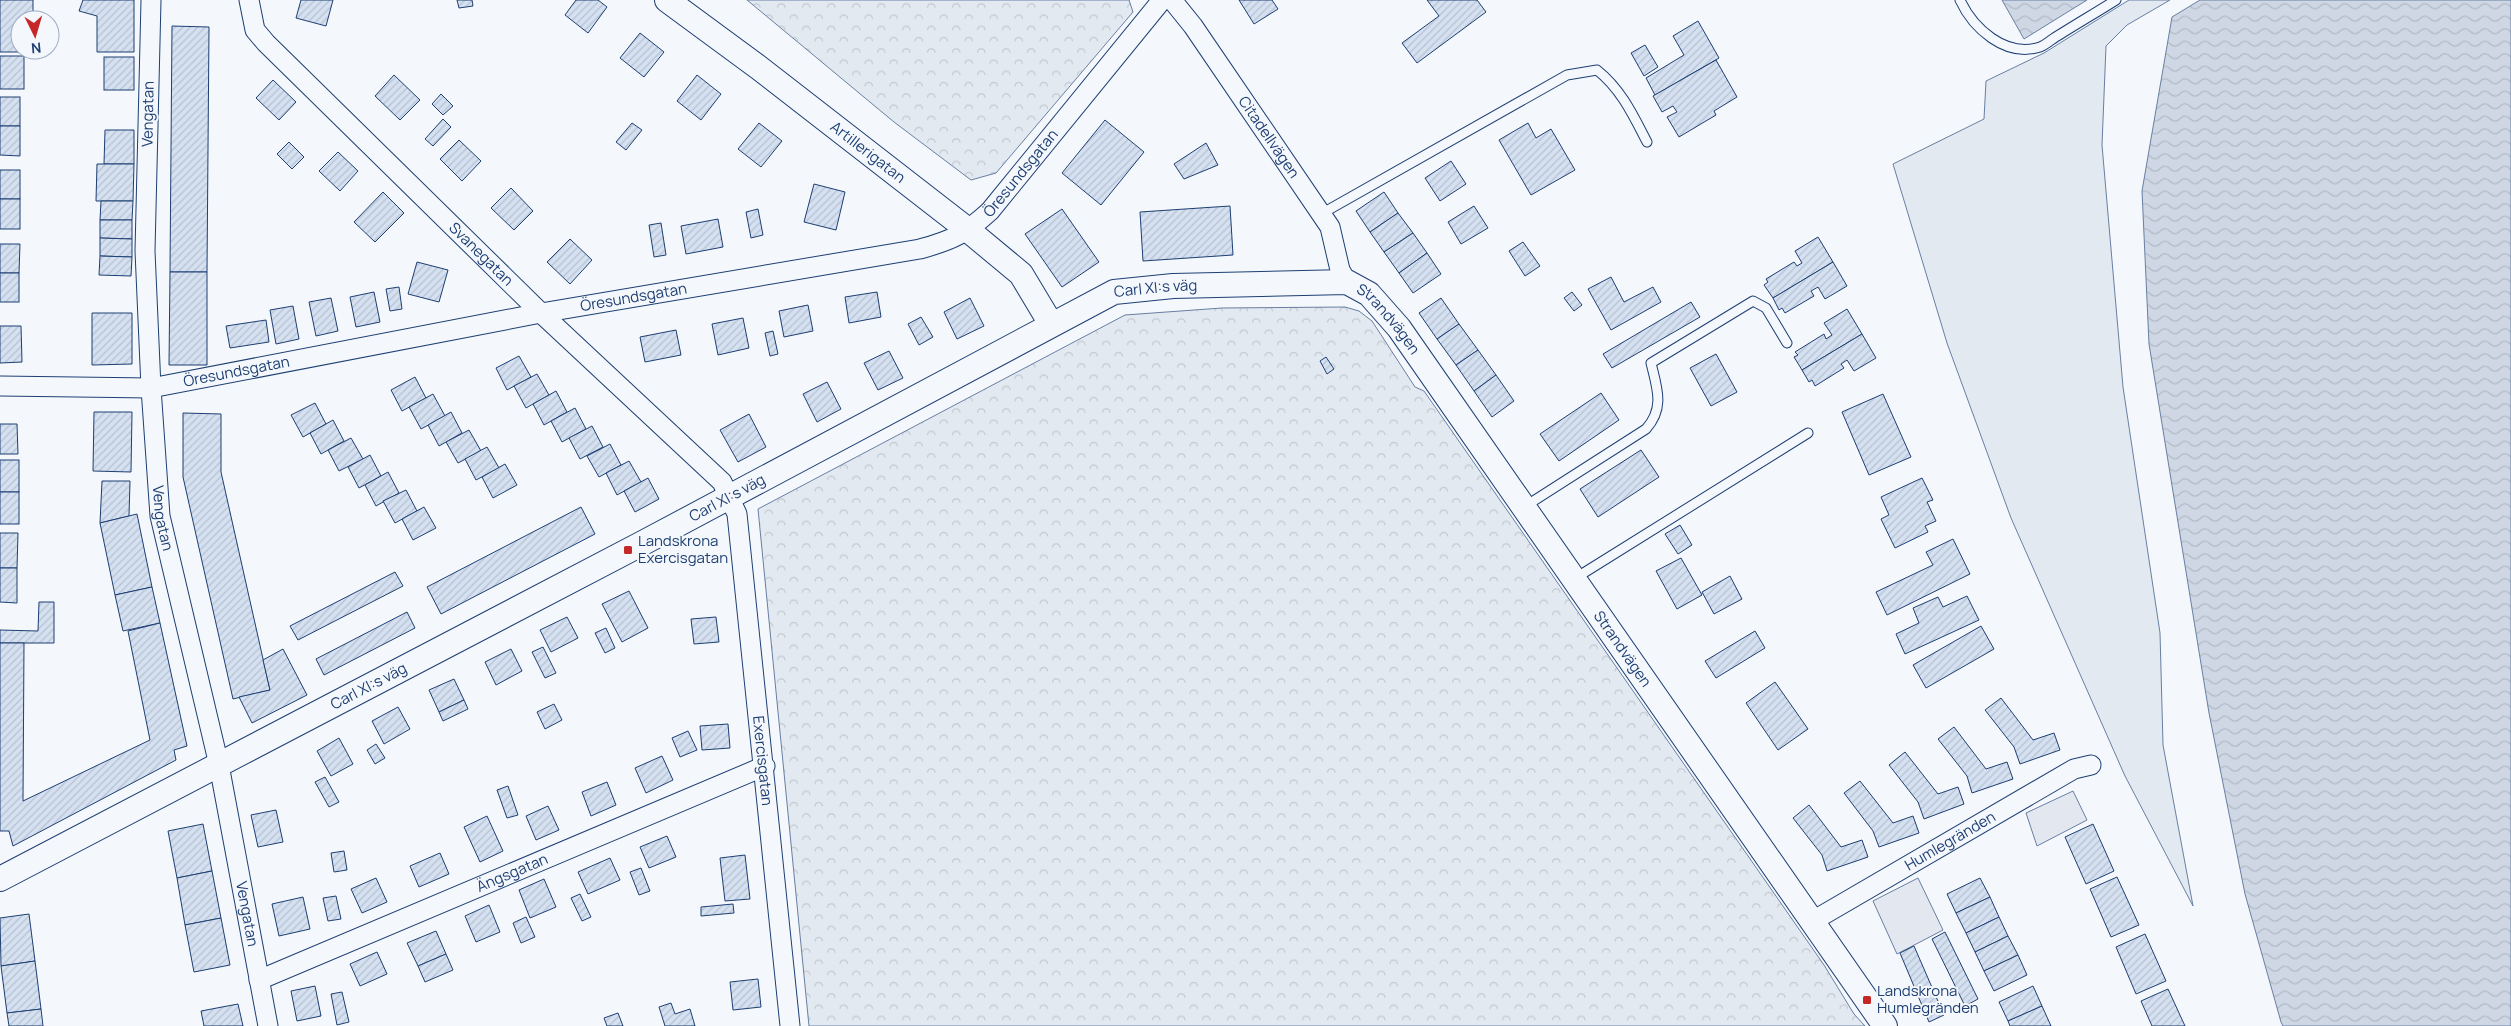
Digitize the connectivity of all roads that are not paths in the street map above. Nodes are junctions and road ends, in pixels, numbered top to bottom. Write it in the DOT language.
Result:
graph roads {
  1 [pos="151,0"];
  2 [pos="249,0"];
  3 [pos="667,0"];
  4 [pos="1162,0"];
  5 [pos="1172,0"];
  6 [pos="1960,0"];
  7 [pos="2116,0"];
  8 [pos="1647,142"];
  9 [pos="1321,214"];
  10 [pos="968,230"];
  11 [pos="1347,282"];
  12 [pos="541,313"];
  13 [pos="1051,324"];
  14 [pos="1787,343"];
  15 [pos="0,386"];
  16 [pos="151,388"];
  17 [pos="1808,432"];
  18 [pos="730,496"];
  19 [pos="1524,508"];
  20 [pos="1574,579"];
  21 [pos="219,765"];
  22 [pos="2091,765"];
  23 [pos="765,766"];
  24 [pos="0,879"];
  25 [pos="1811,922"];
  26 [pos="259,980"];
  27 [pos="268,1026"];
  28 [pos="790,1026"];
  29 [pos="1885,1026"];
  1 -- 16 [label="street, Vengatan"];
  2 -- 12 [label="street, Svanegatan"];
  3 -- 10 [label="street, Artillerigatan"];
  4 -- 10 [label="street, Öresundsgatan"];
  5 -- 9 [label="street, Citadellvägen"];
  6 -- 7 [label="lane"];
  8 -- 9 [label="lane"];
  9 -- 11 [label="street, Citadellvägen"];
  10 -- 12 [label="street, Öresundsgatan"];
  10 -- 13 [label="street, Artillerigatan"];
  11 -- 13 [label="street, Carl XI:s väg"];
  11 -- 19 [label="street, Strandvägen"];
  12 -- 16 [label="street, Öresundsgatan"];
  12 -- 18 [label="street, Svanegatan"];
  13 -- 18 [label="street, Carl XI:s väg"];
  14 -- 19 [label="lane"];
  15 -- 16 [label="street, Öresundsgatan"];
  16 -- 21 [label="street, Vengatan"];
  17 -- 20 [label="lane"];
  18 -- 21 [label="street, Carl XI:s väg"];
  18 -- 23 [label="street, Exercisgatan"];
  19 -- 20 [label="street, Strandvägen"];
  20 -- 25 [label="street, Strandvägen"];
  21 -- 24 [label="street, Carl XI:s väg"];
  21 -- 26 [label="street, Vengatan"];
  22 -- 25 [label="street, Humlegränden"];
  23 -- 26 [label="street, Ängsgatan"];
  23 -- 28 [label="street, Exercisgatan"];
  25 -- 29 [label="street, Strandvägen"];
  26 -- 27 [label="street, Vengatan"];
}
